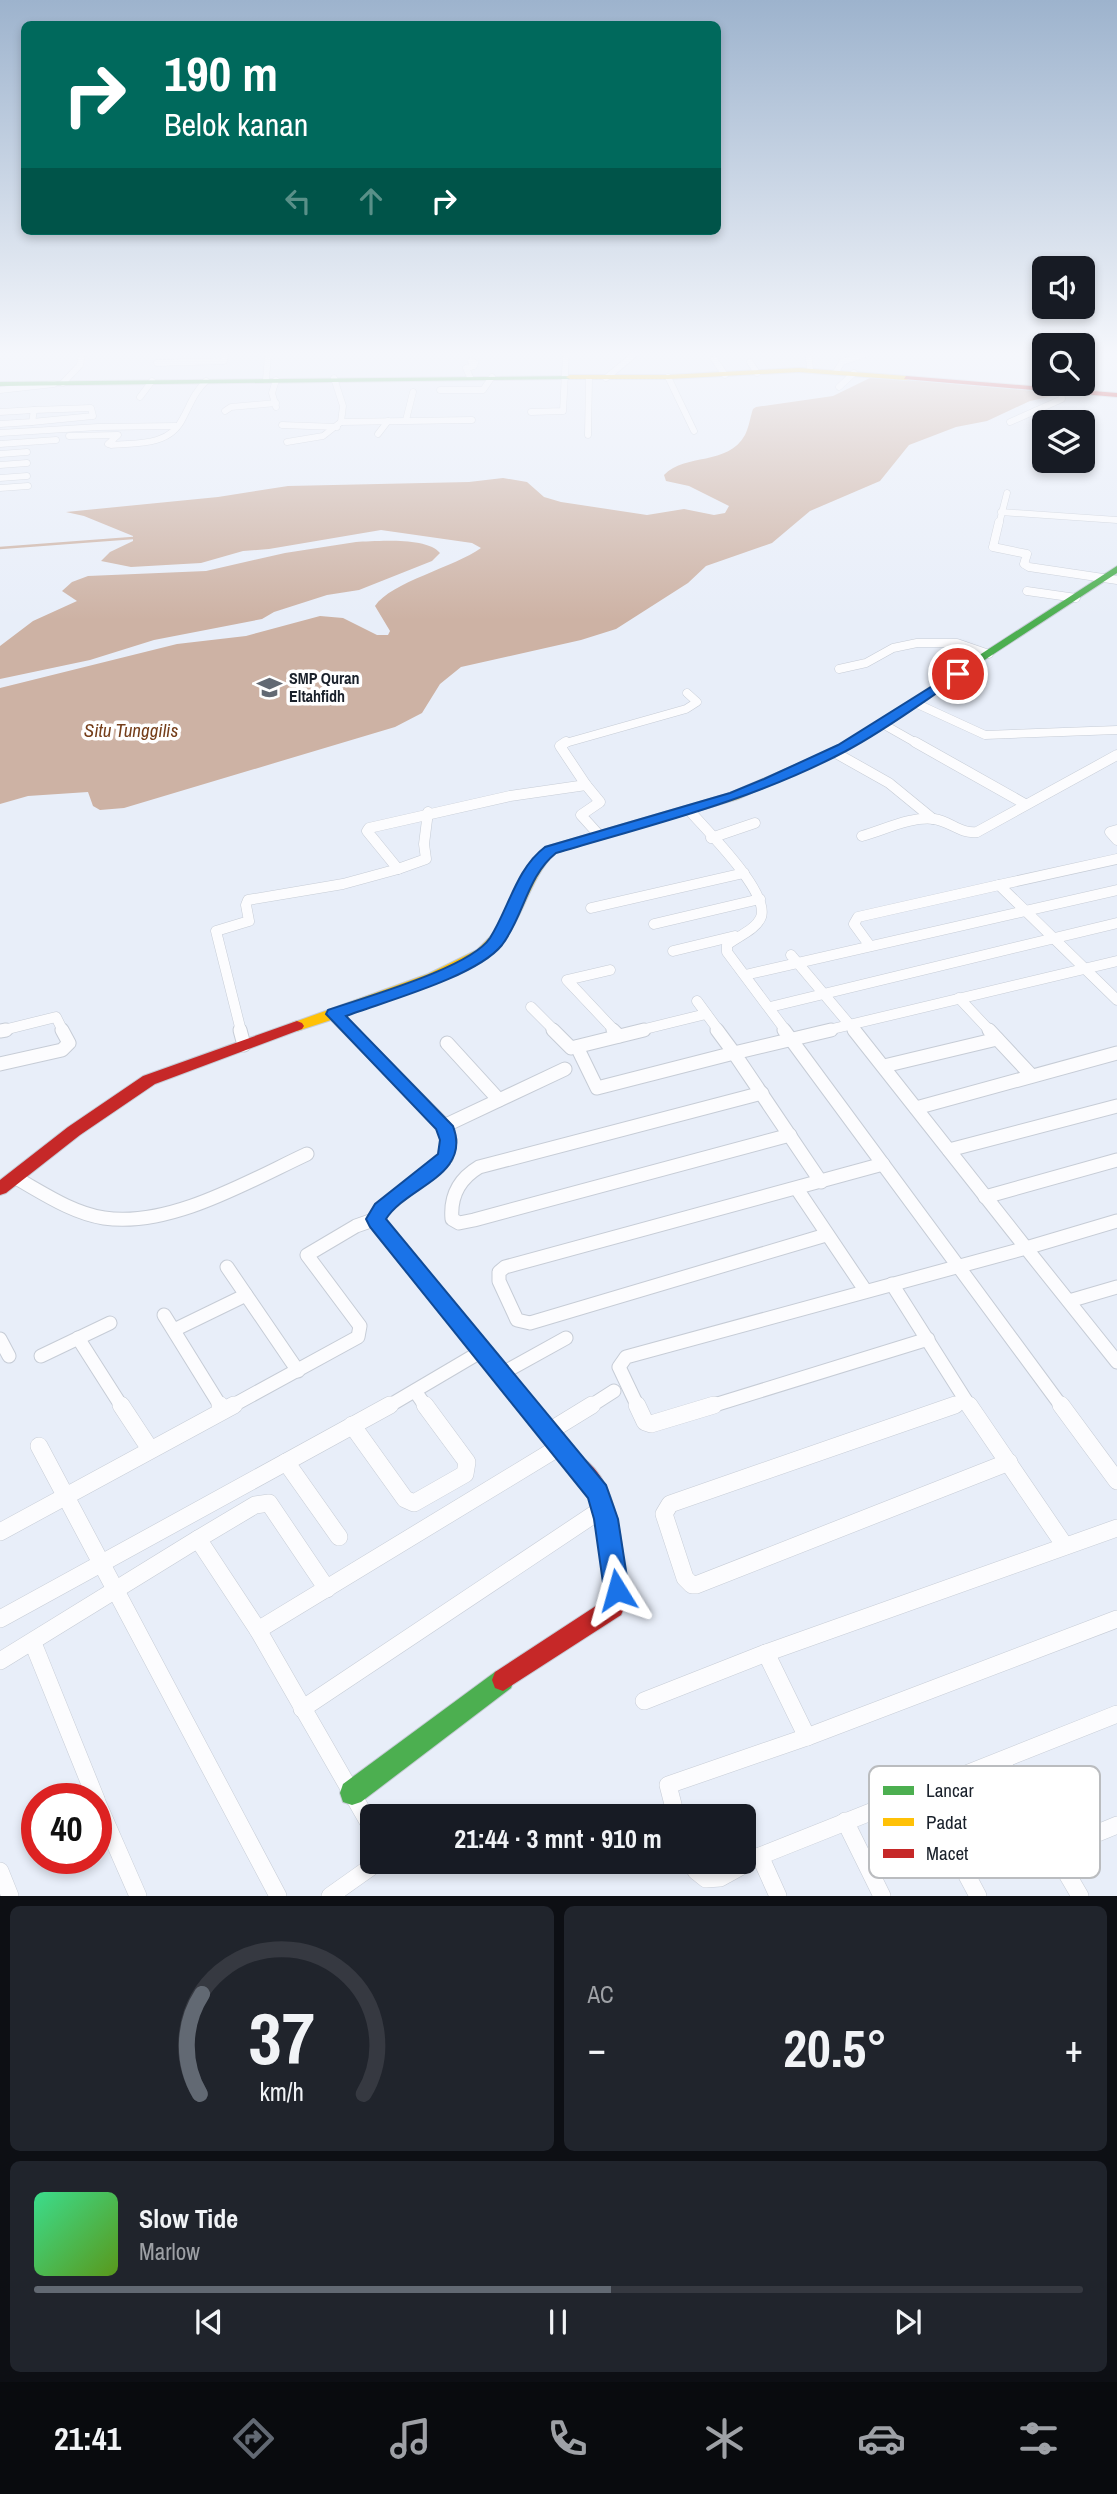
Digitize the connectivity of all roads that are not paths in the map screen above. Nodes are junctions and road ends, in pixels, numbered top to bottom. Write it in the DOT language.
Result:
graph roads {
  1 [pos="21,442"];
  2 [pos="111,442"];
  3 [pos="150,442"];
  4 [pos="0,444"];
  5 [pos="27,452"];
  6 [pos="0,454"];
  7 [pos="27,463"];
  8 [pos="0,465"];
  9 [pos="27,476"];
  10 [pos="0,478"];
  11 [pos="28,486"];
  12 [pos="0,488"];
  13 [pos="1007,493"];
  14 [pos="1002,512"];
  15 [pos="1117,520"];
  16 [pos="1113,576"];
  17 [pos="1027,592"];
  18 [pos="1076,597"];
  19 [pos="989,654"];
  20 [pos="839,669"];
  21 [pos="687,693"];
  22 [pos="913,702"];
  23 [pos="881,723"];
  24 [pos="1117,730"];
  25 [pos="834,752"];
  26 [pos="1117,755"];
  27 [pos="586,785"];
  28 [pos="1025,804"];
  29 [pos="689,810"];
  30 [pos="428,813"];
  31 [pos="933,818"];
  32 [pos="755,823"];
  33 [pos="1117,830"];
  34 [pos="600,835"];
  35 [pos="862,836"];
  36 [pos="711,838"];
  37 [pos="1117,840"];
  38 [pos="1117,859"];
  39 [pos="398,869"];
  40 [pos="744,873"];
  41 [pos="999,885"];
  42 [pos="1117,890"];
  43 [pos="760,900"];
  44 [pos="591,908"];
  45 [pos="1025,911"];
  46 [pos="1117,923"];
  47 [pos="654,924"];
  48 [pos="737,936"];
  49 [pos="1054,939"];
  50 [pos="870,946"];
  51 [pos="673,951"];
  52 [pos="794,959"];
  53 [pos="1117,961"];
  54 [pos="1085,969"];
  55 [pos="610,970"];
  56 [pos="745,975"];
  57 [pos="825,994"];
  58 [pos="960,998"];
  59 [pos="1117,1000"];
  60 [pos="697,1001"];
  61 [pos="531,1007"];
  62 [pos="769,1007"];
  63 [pos="334,1014"];
  64 [pos="706,1014"];
  65 [pos="851,1025"];
  66 [pos="0,1031"];
  67 [pos="619,1036"];
  68 [pos="997,1039"];
  69 [pos="792,1040"];
  70 [pos="447,1043"];
  71 [pos="244,1045"];
  72 [pos="577,1047"];
  73 [pos="734,1053"];
  74 [pos="1117,1053"];
  75 [pos="0,1064"];
  76 [pos="884,1066"];
  77 [pos="565,1069"];
  78 [pos="1031,1076"];
  79 [pos="762,1093"];
  80 [pos="499,1100"];
  81 [pos="1117,1106"];
  82 [pos="916,1108"];
  83 [pos="444,1126"];
  84 [pos="790,1135"];
  85 [pos="949,1150"];
  86 [pos="307,1154"];
  87 [pos="1117,1160"];
  88 [pos="883,1164"];
  89 [pos="16,1178"];
  90 [pos="821,1182"];
  91 [pos="0,1189"];
  92 [pos="797,1189"];
  93 [pos="985,1197"];
  94 [pos="376,1219"];
  95 [pos="1117,1221"];
  96 [pos="826,1235"];
  97 [pos="1026,1248"];
  98 [pos="958,1265"];
  99 [pos="227,1267"];
  100 [pos="892,1284"];
  101 [pos="1117,1287"];
  102 [pos="865,1290"];
  103 [pos="246,1295"];
  104 [pos="1069,1301"];
  105 [pos="164,1315"];
  106 [pos="110,1323"];
  107 [pos="174,1330"];
  108 [pos="78,1338"];
  109 [pos="566,1338"];
  110 [pos="0,1339"];
  111 [pos="928,1339"];
  112 [pos="482,1351"];
  113 [pos="9,1356"];
  114 [pos="41,1356"];
  115 [pos="1116,1359"];
  116 [pos="298,1371"];
  117 [pos="501,1374"];
  118 [pos="415,1391"];
  119 [pos="614,1391"];
  120 [pos="966,1401"];
  121 [pos="223,1409"];
  122 [pos="352,1425"];
  123 [pos="548,1432"];
  124 [pos="39,1446"];
  125 [pos="561,1447"];
  126 [pos="150,1450"];
  127 [pos="286,1462"];
  128 [pos="1009,1462"];
  129 [pos="1117,1481"];
  130 [pos="67,1496"];
  131 [pos="603,1509"];
  132 [pos="1117,1528"];
  133 [pos="0,1532"];
  134 [pos="339,1537"];
  135 [pos="198,1539"];
  136 [pos="1065,1546"];
  137 [pos="103,1562"];
  138 [pos="116,1589"];
  139 [pos="327,1589"];
  140 [pos="0,1619"];
  141 [pos="1117,1619"];
  142 [pos="258,1630"];
  143 [pos="33,1643"];
  144 [pos="766,1653"];
  145 [pos="0,1661"];
  146 [pos="644,1701"];
  147 [pos="302,1709"];
  148 [pos="1117,1714"];
  149 [pos="807,1737"];
  150 [pos="1001,1761"];
  151 [pos="989,1766"];
  152 [pos="1004,1766"];
  153 [pos="89,1783"];
  154 [pos="352,1793"];
  155 [pos="673,1804"];
  156 [pos="360,1807"];
  157 [pos="869,1812"];
  158 [pos="845,1821"];
  159 [pos="1117,1825"];
  160 [pos="1100,1832"];
  161 [pos="112,1836"];
  162 [pos="760,1856"];
  163 [pos="756,1858"];
  164 [pos="869,1869"];
  165 [pos="361,1874"];
  166 [pos="700,1874"];
  167 [pos="727,1874"];
  168 [pos="874,1878"];
  169 [pos="969,1878"];
  170 [pos="1070,1878"];
  171 [pos="138,1895"];
  172 [pos="278,1895"];
  173 [pos="330,1895"];
  174 [pos="778,1895"];
  175 [pos="882,1895"];
  176 [pos="978,1895"];
  177 [pos="1080,1895"];
  1 -- 4 [label="street"];
  2 -- 3 [label="street"];
  5 -- 6 [label="street"];
  7 -- 8 [label="street"];
  9 -- 10 [label="street"];
  11 -- 12 [label="street"];
  13 -- 14 [label="street"];
  14 -- 15 [label="street"];
  14 -- 16 [label="street"];
  16 -- 18 [label="street"];
  17 -- 18 [label="street"];
  18 -- 19 [label="street"];
  19 -- 20 [label="street"];
  19 -- 22 [label="street"];
  21 -- 27 [label="street"];
  22 -- 23 [label="street"];
  22 -- 24 [label="street"];
  23 -- 25 [label="street"];
  23 -- 28 [label="street"];
  25 -- 29 [label="street"];
  25 -- 31 [label="street"];
  26 -- 28 [label="street"];
  27 -- 30 [label="street"];
  27 -- 34 [label="street"];
  28 -- 31 [label="street"];
  29 -- 34 [label="street"];
  29 -- 36 [label="street"];
  30 -- 39 [label="street"];
  30 -- 39 [label="street"];
  31 -- 35 [label="street"];
  32 -- 36 [label="street"];
  33 -- 37 [label="street"];
  34 -- 63 [label="street"];
  36 -- 40 [label="street"];
  38 -- 41 [label="street"];
  39 -- 71 [label="street"];
  40 -- 43 [label="street"];
  40 -- 44 [label="street"];
  41 -- 45 [label="street"];
  41 -- 50 [label="street"];
  42 -- 45 [label="street"];
  43 -- 47 [label="street"];
  43 -- 48 [label="street"];
  45 -- 49 [label="street"];
  45 -- 50 [label="street"];
  46 -- 49 [label="street"];
  48 -- 51 [label="street"];
  48 -- 56 [label="street"];
  49 -- 54 [label="street"];
  49 -- 57 [label="street"];
  50 -- 52 [label="street"];
  52 -- 56 [label="street"];
  52 -- 57 [label="street"];
  53 -- 54 [label="street"];
  54 -- 58 [label="street"];
  54 -- 59 [label="street"];
  55 -- 67 [label="street"];
  56 -- 62 [label="street"];
  57 -- 62 [label="street"];
  57 -- 65 [label="street"];
  58 -- 65 [label="street"];
  58 -- 68 [label="street"];
  60 -- 64 [label="street"];
  61 -- 72 [label="street"];
  62 -- 69 [label="street"];
  63 -- 71 [label="street"];
  63 -- 83 [label="street"];
  64 -- 67 [label="street"];
  64 -- 73 [label="street"];
  65 -- 69 [label="street"];
  65 -- 76 [label="street"];
  66 -- 75 [label="street"];
  67 -- 72 [label="street"];
  68 -- 76 [label="street"];
  68 -- 78 [label="street"];
  69 -- 73 [label="street"];
  69 -- 88 [label="street"];
  70 -- 80 [label="street"];
  71 -- 89 [label="street"];
  72 -- 73 [label="street"];
  73 -- 79 [label="street"];
  74 -- 78 [label="street"];
  76 -- 82 [label="street"];
  77 -- 80 [label="street"];
  78 -- 82 [label="street"];
  79 -- 84 [label="street"];
  79 -- 84 [label="street"];
  80 -- 83 [label="street"];
  81 -- 85 [label="street"];
  82 -- 85 [label="street"];
  83 -- 94 [label="street"];
  84 -- 90 [label="street"];
  85 -- 93 [label="street"];
  86 -- 89 [label="street"];
  87 -- 93 [label="street"];
  88 -- 90 [label="street"];
  88 -- 98 [label="street"];
  89 -- 91 [label="street"];
  90 -- 92 [label="street"];
  92 -- 96 [label="street"];
  92 -- 96 [label="street"];
  93 -- 97 [label="street"];
  94 -- 112 [label="street"];
  94 -- 116 [label="street"];
  95 -- 97 [label="street"];
  96 -- 102 [label="street"];
  97 -- 98 [label="street"];
  97 -- 104 [label="street"];
  98 -- 100 [label="street"];
  98 -- 129 [label="street"];
  99 -- 103 [label="street"];
  100 -- 102 [label="street"];
  100 -- 111 [label="street"];
  101 -- 104 [label="street"];
  102 -- 111 [label="street"];
  103 -- 107 [label="street"];
  103 -- 116 [label="street"];
  104 -- 115 [label="street"];
  105 -- 107 [label="street"];
  106 -- 108 [label="street"];
  107 -- 121 [label="street"];
  108 -- 114 [label="street"];
  108 -- 126 [label="street"];
  109 -- 117 [label="street"];
  110 -- 113 [label="street"];
  111 -- 120 [label="street"];
  112 -- 117 [label="street"];
  112 -- 118 [label="street"];
  116 -- 121 [label="street"];
  117 -- 123 [label="street"];
  118 -- 122 [label="street"];
  118 -- 122 [label="street"];
  119 -- 123 [label="street"];
  120 -- 128 [label="street"];
  120 -- 128 [label="street"];
  121 -- 126 [label="street"];
  122 -- 127 [label="street"];
  123 -- 125 [label="street"];
  124 -- 130 [label="street"];
  125 -- 131 [label="street"];
  125 -- 139 [label="street"];
  126 -- 130 [label="street"];
  127 -- 134 [label="street"];
  127 -- 137 [label="street"];
  128 -- 136 [label="street"];
  130 -- 133 [label="street"];
  130 -- 137 [label="street"];
  131 -- 147 [label="street"];
  131 -- 154 [label="street"];
  132 -- 136 [label="street"];
  135 -- 138 [label="street"];
  135 -- 139 [label="street"];
  135 -- 142 [label="street"];
  136 -- 144 [label="street"];
  137 -- 138 [label="street"];
  137 -- 140 [label="street"];
  138 -- 143 [label="street"];
  138 -- 172 [label="street"];
  139 -- 142 [label="street"];
  141 -- 149 [label="street"];
  142 -- 147 [label="street"];
  143 -- 145 [label="street"];
  143 -- 153 [label="street"];
  144 -- 146 [label="street"];
  144 -- 149 [label="street"];
  147 -- 154 [label="street"];
  148 -- 150 [label="street"];
  149 -- 155 [label="street"];
  150 -- 151 [label="street"];
  150 -- 152 [label="street"];
  154 -- 156 [label="street"];
  157 -- 158 [label="street"];
  158 -- 162 [label="street"];
  158 -- 164 [label="street"];
  159 -- 160 [label="street"];
  161 -- 171 [label="street"];
  162 -- 163 [label="street"];
  162 -- 174 [label="street"];
  165 -- 173 [label="street"];
  166 -- 167 [label="street"];
  168 -- 175 [label="street"];
  169 -- 176 [label="street"];
  170 -- 177 [label="street"];
}
